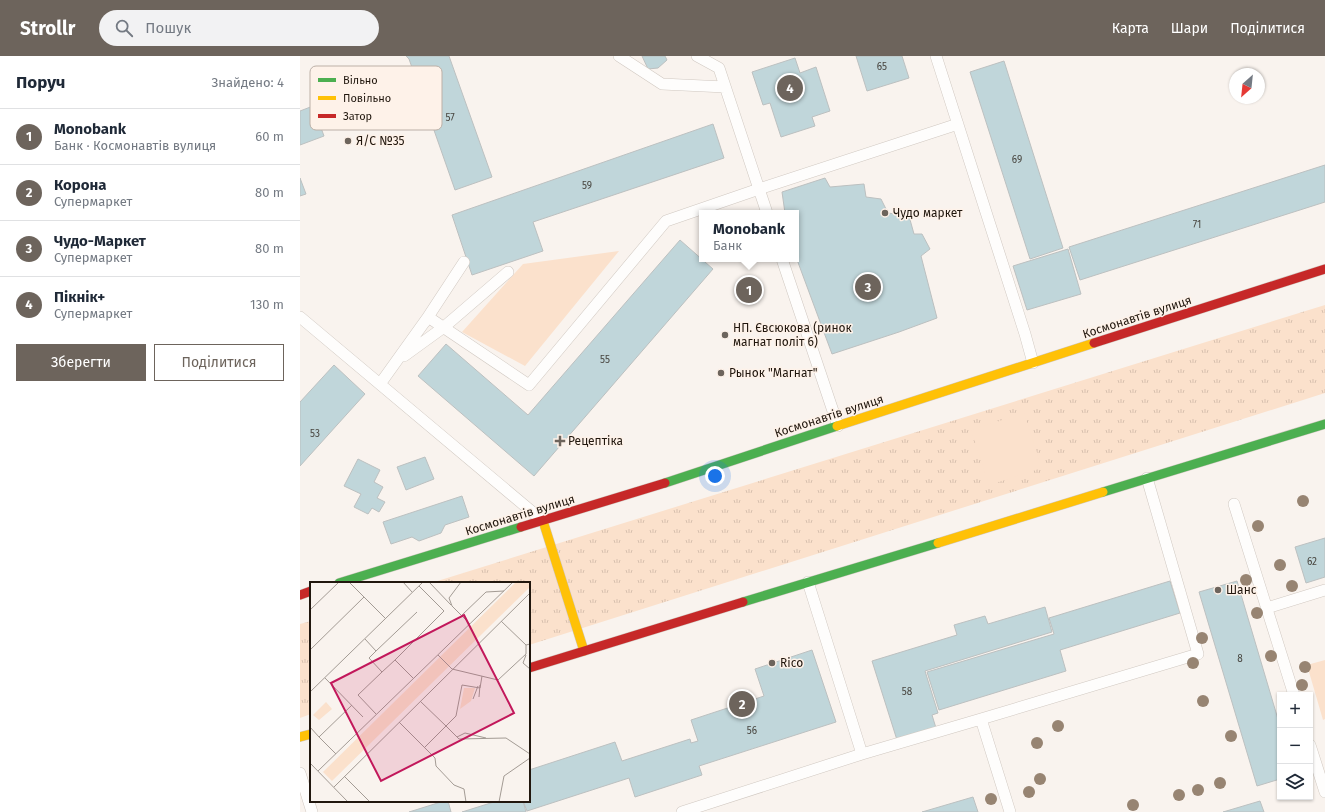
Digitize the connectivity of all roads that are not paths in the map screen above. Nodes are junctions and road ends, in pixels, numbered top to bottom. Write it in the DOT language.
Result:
graph roads {
  1 [pos="619,56"];
  2 [pos="629,56"];
  3 [pos="697,56"];
  4 [pos="936,56"];
  5 [pos="640,70"];
  6 [pos="725,87"];
  7 [pos="958,124"];
  8 [pos="759,190"];
  9 [pos="766,210"];
  10 [pos="464,262"];
  11 [pos="783,262"];
  12 [pos="1325,268"];
  13 [pos="508,272"];
  14 [pos="300,316"];
  15 [pos="428,317"];
  16 [pos="444,327"];
  17 [pos="396,361"];
  18 [pos="1033,363"];
  19 [pos="380,384"];
  20 [pos="1325,424"];
  21 [pos="838,426"];
  22 [pos="1148,478"];
  23 [pos="1234,504"];
  24 [pos="543,522"];
  25 [pos="342,582"];
  26 [pos="808,582"];
  27 [pos="1325,590"];
  28 [pos="310,591"];
  29 [pos="300,595"];
  30 [pos="1267,608"];
  31 [pos="584,651"];
  32 [pos="530,668"];
  33 [pos="1293,692"];
  34 [pos="981,719"];
  35 [pos="310,734"];
  36 [pos="300,737"];
  37 [pos="862,754"];
  38 [pos="1313,754"];
  39 [pos="300,773"];
  40 [pos="1325,792"];
  41 [pos="312,812"];
  42 [pos="682,812"];
  43 [pos="1010,812"];
  1 -- 5 [label="lane"];
  2 -- 5 [label="lane"];
  3 -- 6 [label="lane"];
  4 -- 7 [label="lane"];
  5 -- 6 [label="lane"];
  6 -- 8 [label="lane"];
  7 -- 8 [label="lane"];
  7 -- 18 [label="lane"];
  8 -- 9 [label="lane"];
  8 -- 16 [label="lane"];
  10 -- 15 [label="lane"];
  11 -- 21 [label="lane"];
  12 -- 18 [label="street, Космонавтів вулиця"];
  13 -- 16 [label="lane"];
  14 -- 19 [label="lane"];
  15 -- 16 [label="lane"];
  15 -- 17 [label="lane"];
  16 -- 17 [label="lane"];
  17 -- 19 [label="lane"];
  18 -- 21 [label="street, Космонавтів вулиця"];
  19 -- 24 [label="lane"];
  20 -- 22 [label="street"];
  21 -- 24 [label="street, Космонавтів вулиця"];
  22 -- 26 [label="street"];
  22 -- 34 [label="lane"];
  23 -- 30 [label="lane"];
  24 -- 25 [label="street, Космонавтів вулиця"];
  24 -- 31 [label="street"];
  26 -- 31 [label="street"];
  26 -- 37 [label="lane"];
  27 -- 30 [label="lane"];
  28 -- 29 [label="street"];
  30 -- 33 [label="lane"];
  31 -- 32 [label="street"];
  34 -- 37 [label="lane"];
  34 -- 43 [label="lane"];
  35 -- 36 [label="street"];
  37 -- 42 [label="lane"];
  38 -- 40 [label="lane"];
  39 -- 41 [label="lane"];
}
